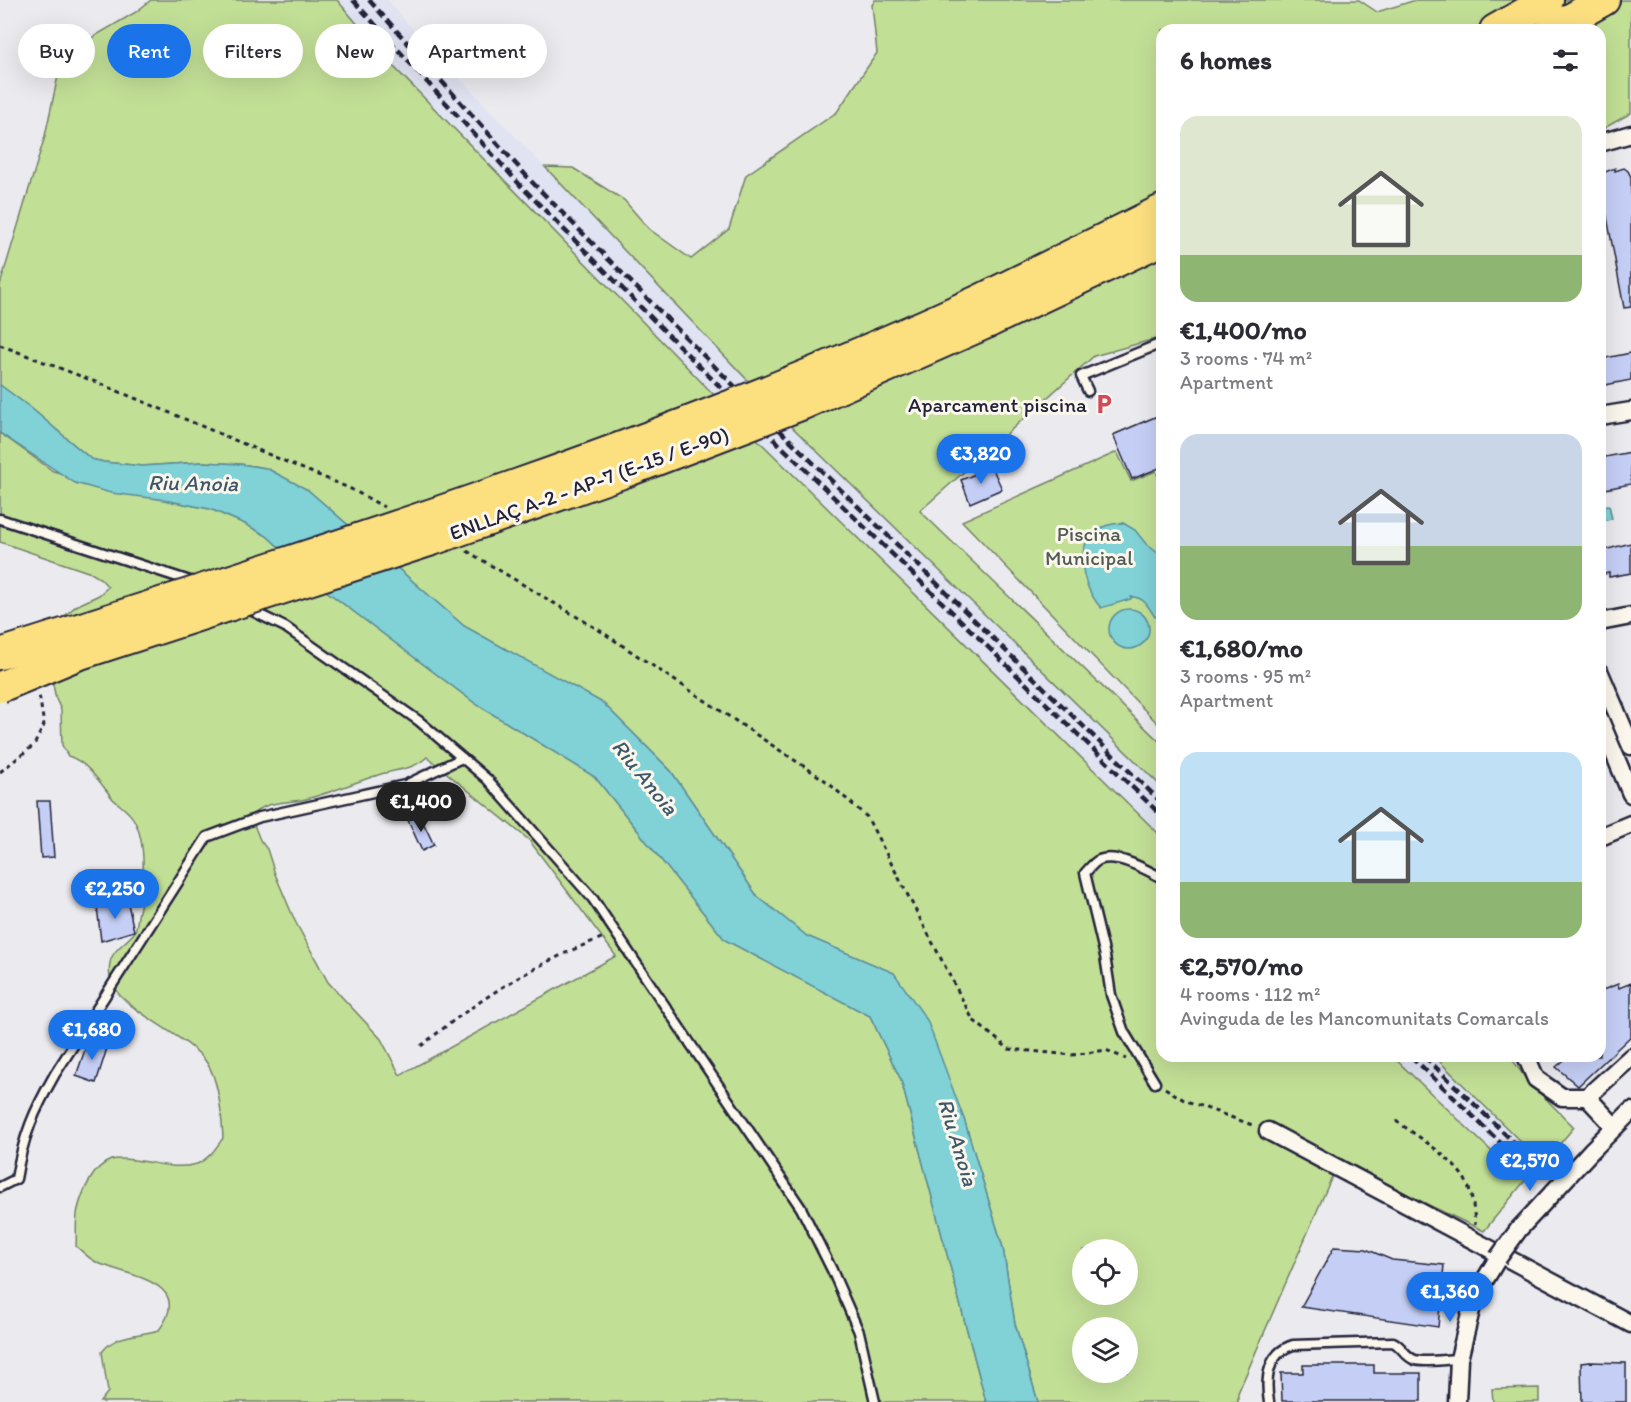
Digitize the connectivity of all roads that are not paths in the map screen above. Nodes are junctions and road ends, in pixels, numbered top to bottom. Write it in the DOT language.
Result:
graph roads {
  1 [pos="1548,0"];
  2 [pos="1604,0"];
  3 [pos="1506,24"];
  4 [pos="1562,24"];
  5 [pos="1631,134"];
  6 [pos="1606,141"];
  7 [pos="1156,213"];
  8 [pos="1156,242"];
  9 [pos="983,312"];
  10 [pos="1156,345"];
  11 [pos="1088,390"];
  12 [pos="1631,411"];
  13 [pos="1606,416"];
  14 [pos="0,519"];
  15 [pos="216,593"];
  16 [pos="226,598"];
  17 [pos="1631,616"];
  18 [pos="1606,620"];
  19 [pos="0,654"];
  20 [pos="0,687"];
  21 [pos="1606,687"];
  22 [pos="1606,734"];
  23 [pos="1631,746"];
  24 [pos="462,758"];
  25 [pos="1631,794"];
  26 [pos="1631,824"];
  27 [pos="1606,834"];
  28 [pos="1156,875"];
  29 [pos="1631,1057"];
  30 [pos="1529,1062"];
  31 [pos="1155,1083"];
  32 [pos="1587,1097"];
  33 [pos="1631,1111"];
  34 [pos="1614,1126"];
  35 [pos="1268,1131"];
  36 [pos="0,1187"];
  37 [pos="1631,1324"];
  38 [pos="1459,1359"];
  39 [pos="875,1402"];
  40 [pos="1269,1402"];
  41 [pos="1457,1402"];
  1 -- 3 [label="highway"];
  2 -- 4 [label="highway"];
  5 -- 6 [label="street"];
  7 -- 9 [label="highway, ENLLAÇ A-2 - AP-7 (E-15 / E-90)"];
  8 -- 9 [label="highway, ENLLAÇ A-2 - AP-7 (E-15 / E-90)"];
  9 -- 19 [label="highway, ENLLAÇ A-2 - AP-7 (E-15 / E-90), bridge"];
  9 -- 20 [label="highway, ENLLAÇ A-2 - AP-7 (E-15 / E-90), bridge"];
  10 -- 11 [label="lane"];
  12 -- 13 [label="street"];
  14 -- 15 [label="lane"];
  16 -- 24 [label="lane"];
  17 -- 18 [label="street"];
  21 -- 23 [label="street"];
  22 -- 25 [label="street"];
  24 -- 36 [label="lane"];
  24 -- 39 [label="lane"];
  26 -- 27 [label="street"];
  28 -- 31 [label="lane"];
  29 -- 32 [label="street"];
  30 -- 32 [label="street"];
  32 -- 34 [label="street"];
  33 -- 34 [label="street"];
  34 -- 38 [label="street, bridge"];
  35 -- 37 [label="street"];
  38 -- 40 [label="lane"];
  38 -- 41 [label="street"];
}
